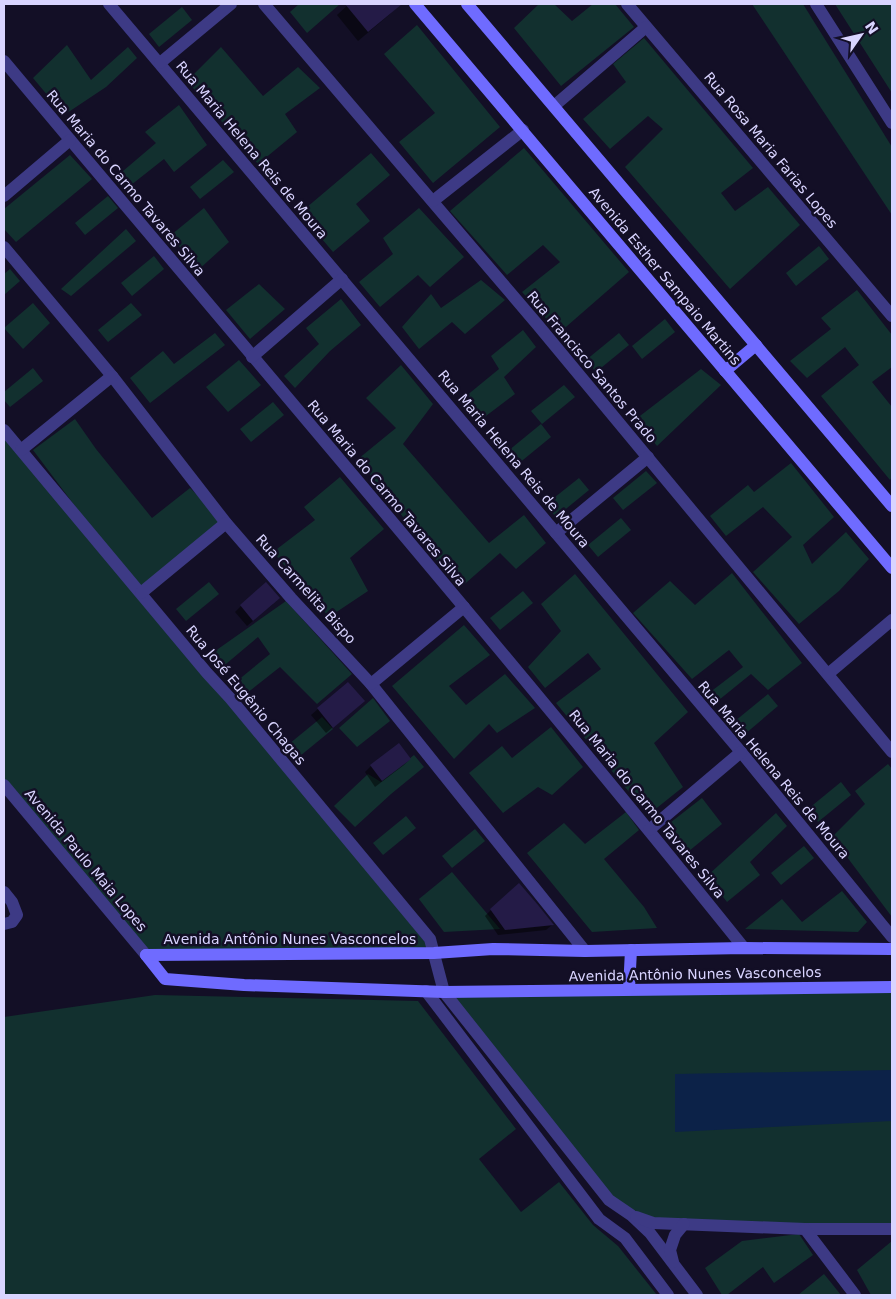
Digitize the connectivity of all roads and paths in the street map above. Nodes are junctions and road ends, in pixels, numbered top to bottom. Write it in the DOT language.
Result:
graph roads {
  1 [pos="109,4"];
  2 [pos="231,4"];
  3 [pos="264,4"];
  4 [pos="415,4"];
  5 [pos="467,4"];
  6 [pos="627,4"];
  7 [pos="816,4"];
  8 [pos="646,27"];
  9 [pos="4,61"];
  10 [pos="160,63"];
  11 [pos="554,106"];
  12 [pos="892,123"];
  13 [pos="523,130"];
  14 [pos="70,140"];
  15 [pos="4,196"];
  16 [pos="432,201"];
  17 [pos="4,247"];
  18 [pos="342,279"];
  19 [pos="892,316"];
  20 [pos="756,345"];
  21 [pos="252,357"];
  22 [pos="725,371"];
  23 [pos="112,376"];
  24 [pos="4,430"];
  25 [pos="22,450"];
  26 [pos="648,457"];
  27 [pos="892,506"];
  28 [pos="226,523"];
  29 [pos="556,533"];
  30 [pos="892,568"];
  31 [pos="141,594"];
  32 [pos="464,606"];
  33 [pos="892,620"];
  34 [pos="828,674"];
  35 [pos="371,684"];
  36 [pos="741,752"];
  37 [pos="892,752"];
  38 [pos="4,785"];
  39 [pos="649,830"];
  40 [pos="4,892"];
  41 [pos="4,924"];
  42 [pos="892,937"];
  43 [pos="744,948"];
  44 [pos="892,949"];
  45 [pos="631,950"];
  46 [pos="584,951"];
  47 [pos="434,953"];
  48 [pos="146,955"];
  49 [pos="892,987"];
  50 [pos="629,989"];
  51 [pos="426,991"];
  52 [pos="444,992"];
  53 [pos="631,1215"];
  54 [pos="684,1224"];
  55 [pos="805,1228"];
  56 [pos="892,1229"];
  57 [pos="674,1265"];
  58 [pos="668,1295"];
  59 [pos="697,1295"];
  60 [pos="855,1295"];
  1 -- 10 [label="street, Rua Maria Helena Reis de Moura"];
  2 -- 10 [label="street"];
  3 -- 16 [label="street, Rua Francisco Santos Prado"];
  4 -- 13 [label="street, Avenida Esther Sampaio Martins"];
  5 -- 11 [label="street, Avenida Esther Sampaio Martins"];
  6 -- 8 [label="street, Rua Rosa Maria Farias Lopes"];
  7 -- 12 [label="street"];
  8 -- 11 [label="street"];
  8 -- 19 [label="street, Rua Rosa Maria Farias Lopes"];
  9 -- 14 [label="street, Rua Maria do Carmo Tavares Silva"];
  10 -- 18 [label="street, Rua Maria Helena Reis de Moura"];
  11 -- 20 [label="street, Avenida Esther Sampaio Martins"];
  13 -- 16 [label="street"];
  13 -- 22 [label="street, Avenida Esther Sampaio Martins"];
  14 -- 15 [label="street"];
  14 -- 21 [label="street, Rua Maria do Carmo Tavares Silva"];
  16 -- 26 [label="street, Rua Francisco Santos Prado"];
  17 -- 23 [label="street, Rua Carmelita Bispo"];
  18 -- 21 [label="street"];
  18 -- 29 [label="street, Rua Maria Helena Reis de Moura"];
  20 -- 22 [label="street"];
  20 -- 27 [label="street, Avenida Esther Sampaio Martins"];
  21 -- 32 [label="street, Rua Maria do Carmo Tavares Silva"];
  22 -- 30 [label="street, Avenida Esther Sampaio Martins"];
  23 -- 25 [label="street"];
  23 -- 28 [label="street, Rua Carmelita Bispo"];
  24 -- 25 [label="street, Rua José Eugênio Chagas"];
  25 -- 31 [label="street, Rua José Eugênio Chagas"];
  26 -- 29 [label="street"];
  26 -- 34 [label="street, Rua Francisco Santos Prado"];
  28 -- 31 [label="street"];
  28 -- 35 [label="street, Rua Carmelita Bispo"];
  29 -- 36 [label="street, Rua Maria Helena Reis de Moura"];
  31 -- 47 [label="street, Rua José Eugênio Chagas"];
  32 -- 35 [label="street"];
  32 -- 39 [label="street, Rua Maria do Carmo Tavares Silva"];
  33 -- 34 [label="street"];
  34 -- 37 [label="street, Rua Francisco Santos Prado"];
  35 -- 46 [label="street, Rua Carmelita Bispo"];
  36 -- 39 [label="street"];
  36 -- 42 [label="street, Rua Maria Helena Reis de Moura"];
  38 -- 48 [label="street, Avenida Paulo Maia Lopes"];
  39 -- 43 [label="street, Rua Maria do Carmo Tavares Silva"];
  40 -- 41 [label="street"];
  43 -- 44 [label="street, Avenida Antônio Nunes Vasconcelos"];
  43 -- 45 [label="street, Avenida Antônio Nunes Vasconcelos"];
  45 -- 46 [label="street, Avenida Antônio Nunes Vasconcelos"];
  45 -- 50 [label="street"];
  46 -- 47 [label="street, Avenida Antônio Nunes Vasconcelos"];
  47 -- 48 [label="street, Avenida Antônio Nunes Vasconcelos"];
  47 -- 52 [label="street, Rua José Eugênio Chagas"];
  48 -- 51 [label="street, Avenida Antônio Nunes Vasconcelos"];
  49 -- 50 [label="street, Avenida Antônio Nunes Vasconcelos"];
  50 -- 52 [label="street, Avenida Antônio Nunes Vasconcelos"];
  51 -- 52 [label="street, Avenida Antônio Nunes Vasconcelos"];
  51 -- 58 [label="street"];
  52 -- 53 [label="street"];
  53 -- 54 [label="street"];
  53 -- 57 [label="street"];
  54 -- 55 [label="street"];
  54 -- 57 [label="street"];
  55 -- 56 [label="street"];
  55 -- 60 [label="street"];
  57 -- 59 [label="street"];
}
